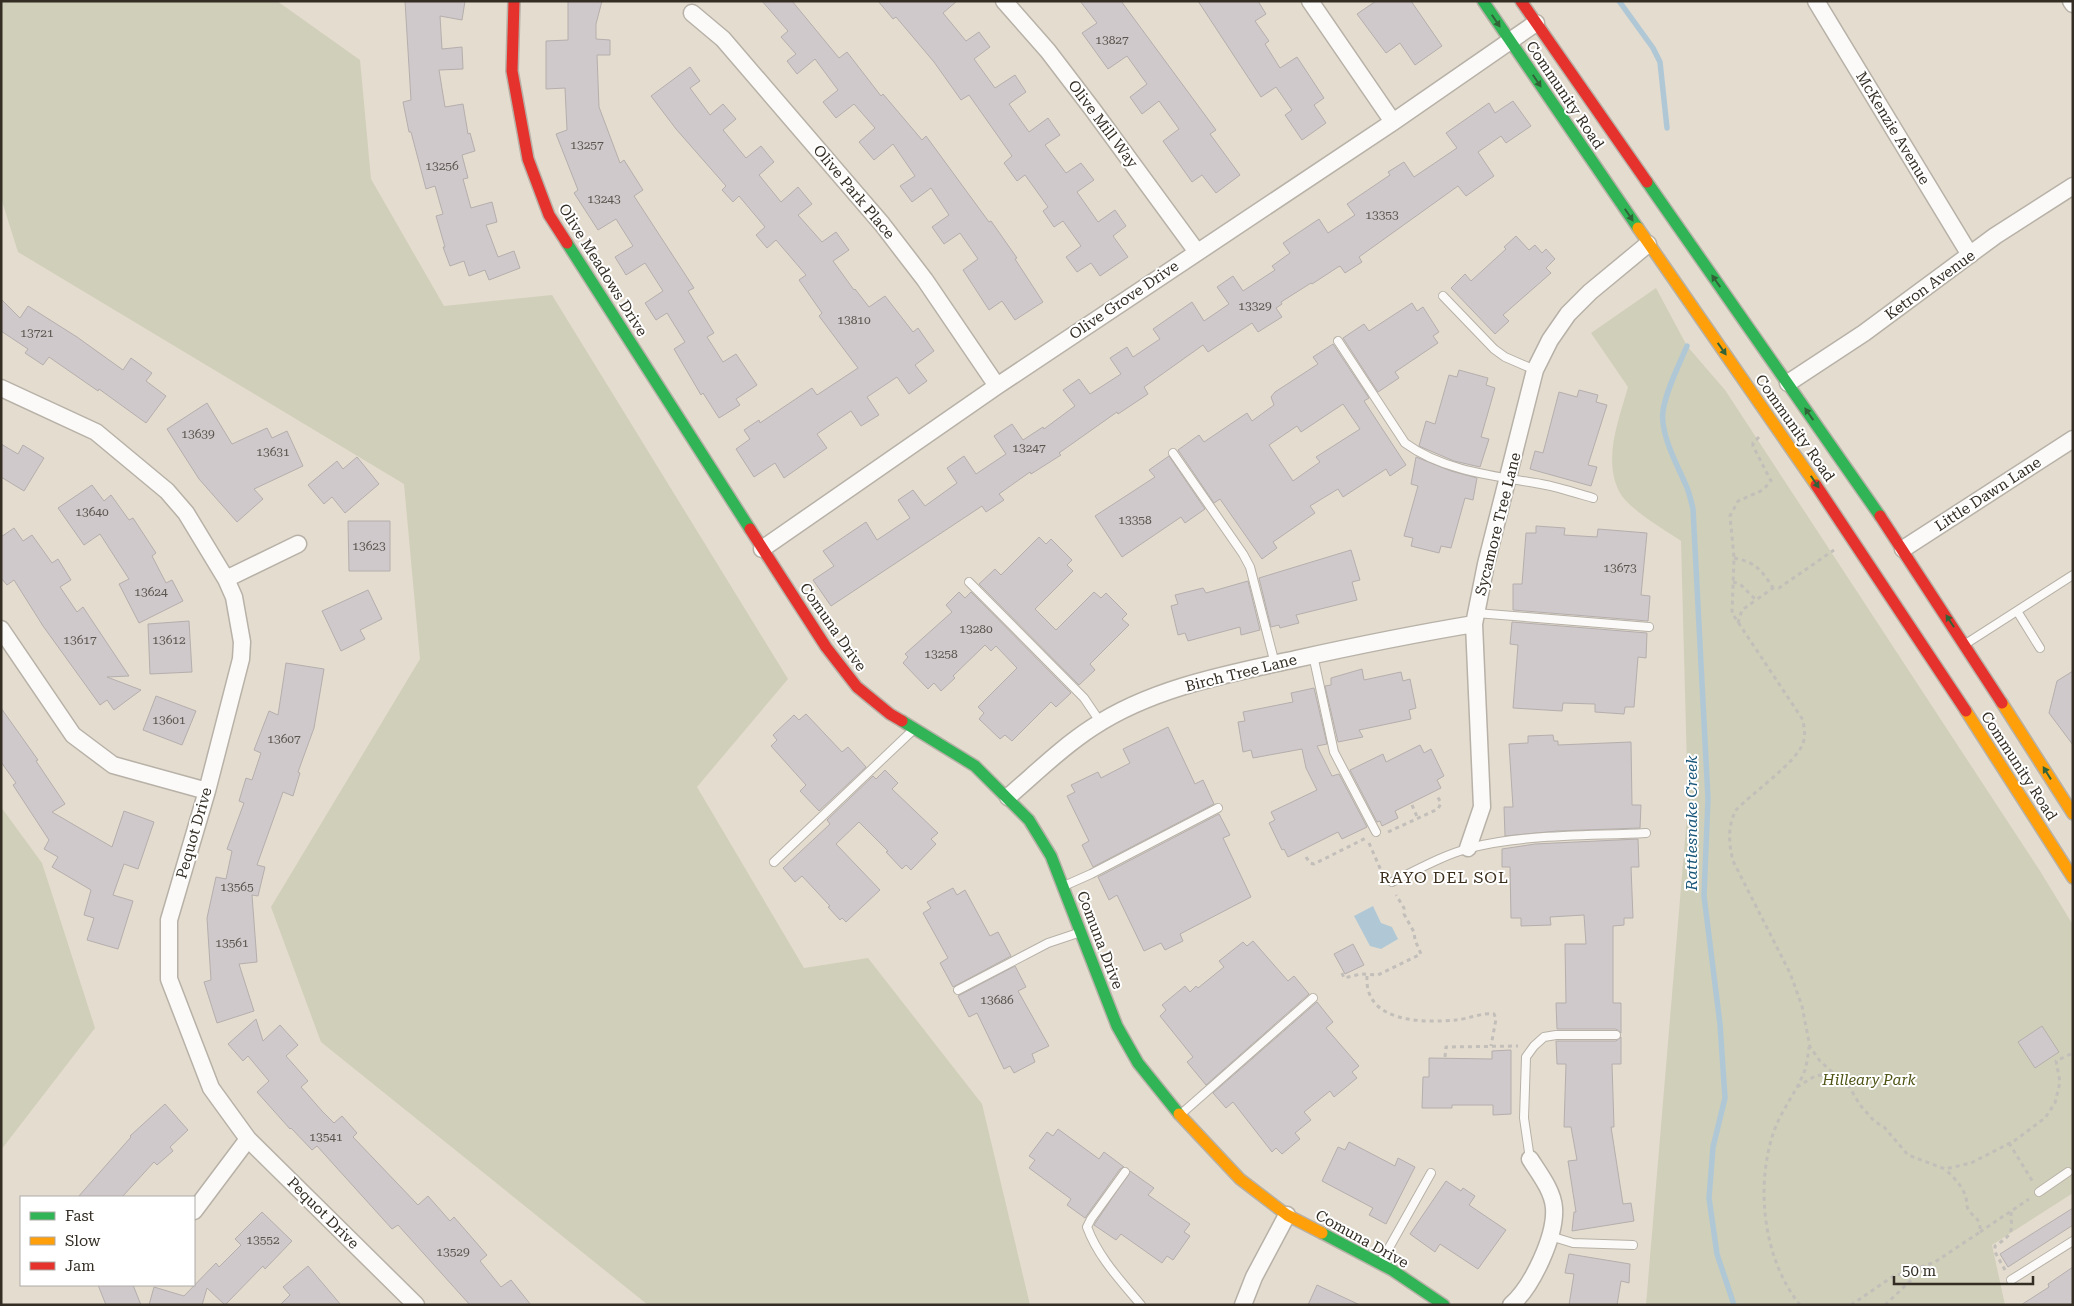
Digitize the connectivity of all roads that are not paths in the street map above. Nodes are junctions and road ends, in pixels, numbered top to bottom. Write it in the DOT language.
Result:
graph roads {
  1 [pos="514,1"];
  2 [pos="1004,1"];
  3 [pos="1310,1"];
  4 [pos="1483,1"];
  5 [pos="1521,1"];
  6 [pos="1816,1"];
  7 [pos="692,14"];
  8 [pos="1536,23"];
  9 [pos="1510,41"];
  10 [pos="1393,122"];
  11 [pos="2073,186"];
  12 [pos="1653,242"];
  13 [pos="1197,252"];
  14 [pos="1970,255"];
  15 [pos="1443,296"];
  16 [pos="1693,307"];
  17 [pos="1726,314"];
  18 [pos="1742,319"];
  19 [pos="1718,324"];
  20 [pos="1338,340"];
  21 [pos="1535,370"];
  22 [pos="1782,385"];
  23 [pos="997,386"];
  24 [pos="1,388"];
  25 [pos="2073,439"];
  26 [pos="1794,452"];
  27 [pos="1173,453"];
  28 [pos="1817,466"];
  29 [pos="1509,480"];
  30 [pos="1593,498"];
  31 [pos="298,544"];
  32 [pos="762,549"];
  33 [pos="1897,553"];
  34 [pos="1874,571"];
  35 [pos="2073,575"];
  36 [pos="226,579"];
  37 [pos="969,582"];
  38 [pos="1898,584"];
  39 [pos="2017,611"];
  40 [pos="1475,618"];
  41 [pos="1649,627"];
  42 [pos="1,628"];
  43 [pos="1965,645"];
  44 [pos="2040,648"];
  45 [pos="1955,652"];
  46 [pos="1313,656"];
  47 [pos="1276,664"];
  48 [pos="1101,723"];
  49 [pos="914,729"];
  50 [pos="207,791"];
  51 [pos="1008,797"];
  52 [pos="1218,808"];
  53 [pos="2073,814"];
  54 [pos="1376,832"];
  55 [pos="1646,833"];
  56 [pos="1468,848"];
  57 [pos="774,862"];
  58 [pos="2073,878"];
  59 [pos="1392,882"];
  60 [pos="1062,886"];
  61 [pos="1080,932"];
  62 [pos="958,990"];
  63 [pos="1313,998"];
  64 [pos="1616,1035"];
  65 [pos="1180,1115"];
  66 [pos="248,1139"];
  67 [pos="1530,1159"];
  68 [pos="1124,1172"];
  69 [pos="2068,1172"];
  70 [pos="1431,1173"];
  71 [pos="2039,1192"];
  72 [pos="195,1211"];
  73 [pos="1287,1216"];
  74 [pos="1550,1236"];
  75 [pos="2073,1241"];
  76 [pos="1633,1244"];
  77 [pos="1380,1264"];
  78 [pos="2011,1280"];
  79 [pos="416,1305"];
  80 [pos="1141,1305"];
  81 [pos="1243,1305"];
  82 [pos="1444,1305"];
  83 [pos="1511,1305"];
  1 -- 32 [label="main road, Olive Meadows Drive"];
  2 -- 13 [label="street, Olive Mill Way"];
  3 -- 10 [label="street"];
  4 -- 9 [label="main road, Community Road, one-way"];
  5 -- 8 [label="main road, Community Road"];
  6 -- 14 [label="street, McKenzie Avenue"];
  7 -- 23 [label="street, Olive Park Place"];
  8 -- 9 [label="street, Olive Grove Drive"];
  18 -- 8 [label="main road, Community Road, one-way"];
  9 -- 10 [label="street, Olive Grove Drive"];
  9 -- 12 [label="main road, Community Road, one-way"];
  10 -- 13 [label="street, Olive Grove Drive"];
  11 -- 14 [label="street, Ketron Avenue"];
  12 -- 16 [label="main road, Community Road"];
  12 -- 21 [label="street, Sycamore Tree Lane"];
  13 -- 23 [label="street, Olive Grove Drive"];
  14 -- 22 [label="street, Ketron Avenue"];
  15 -- 21 [label="lane"];
  16 -- 19 [label="main road"];
  16 -- 26 [label="main road, Community Road, one-way"];
  17 -- 18 [label="main road"];
  18 -- 22 [label="main road, Community Road"];
  20 -- 29 [label="lane"];
  21 -- 29 [label="street, Sycamore Tree Lane"];
  33 -- 22 [label="main road, Community Road, one-way"];
  23 -- 32 [label="street, Olive Grove Drive"];
  24 -- 36 [label="street, Pequot Drive"];
  25 -- 33 [label="street, Little Dawn Lane"];
  26 -- 28 [label="main road"];
  26 -- 34 [label="main road, Community Road, one-way"];
  27 -- 47 [label="lane"];
  29 -- 30 [label="lane"];
  29 -- 40 [label="street, Sycamore Tree Lane"];
  31 -- 36 [label="street"];
  32 -- 49 [label="main road, Comuna Drive"];
  43 -- 33 [label="main road, Community Road, one-way"];
  34 -- 38 [label="main road"];
  34 -- 58 [label="main road, Community Road"];
  35 -- 39 [label="lane"];
  36 -- 50 [label="street, Pequot Drive"];
  37 -- 48 [label="lane"];
  39 -- 43 [label="lane"];
  39 -- 44 [label="lane"];
  40 -- 41 [label="lane"];
  40 -- 46 [label="street, Birch Tree Lane"];
  40 -- 56 [label="street, Sycamore Tree Lane"];
  42 -- 50 [label="street"];
  43 -- 45 [label="main road"];
  53 -- 43 [label="main road, Community Road, one-way"];
  46 -- 47 [label="street, Birch Tree Lane"];
  46 -- 54 [label="lane"];
  47 -- 48 [label="street, Birch Tree Lane"];
  48 -- 51 [label="street, Birch Tree Lane"];
  49 -- 51 [label="main road, Comuna Drive"];
  49 -- 57 [label="lane"];
  50 -- 66 [label="street, Pequot Drive"];
  51 -- 60 [label="main road, Comuna Drive"];
  52 -- 60 [label="lane"];
  55 -- 56 [label="lane"];
  56 -- 59 [label="lane"];
  60 -- 61 [label="main road, Comuna Drive"];
  61 -- 62 [label="lane"];
  61 -- 65 [label="main road, Comuna Drive"];
  63 -- 65 [label="lane"];
  64 -- 67 [label="lane"];
  65 -- 73 [label="main road, Comuna Drive"];
  66 -- 72 [label="street"];
  66 -- 79 [label="street, Pequot Drive"];
  67 -- 74 [label="street"];
  68 -- 80 [label="lane"];
  69 -- 71 [label="lane"];
  70 -- 77 [label="lane"];
  73 -- 77 [label="main road, Comuna Drive"];
  73 -- 81 [label="street"];
  74 -- 76 [label="lane"];
  74 -- 83 [label="street"];
  75 -- 78 [label="lane"];
  77 -- 82 [label="main road, Comuna Drive"];
}
